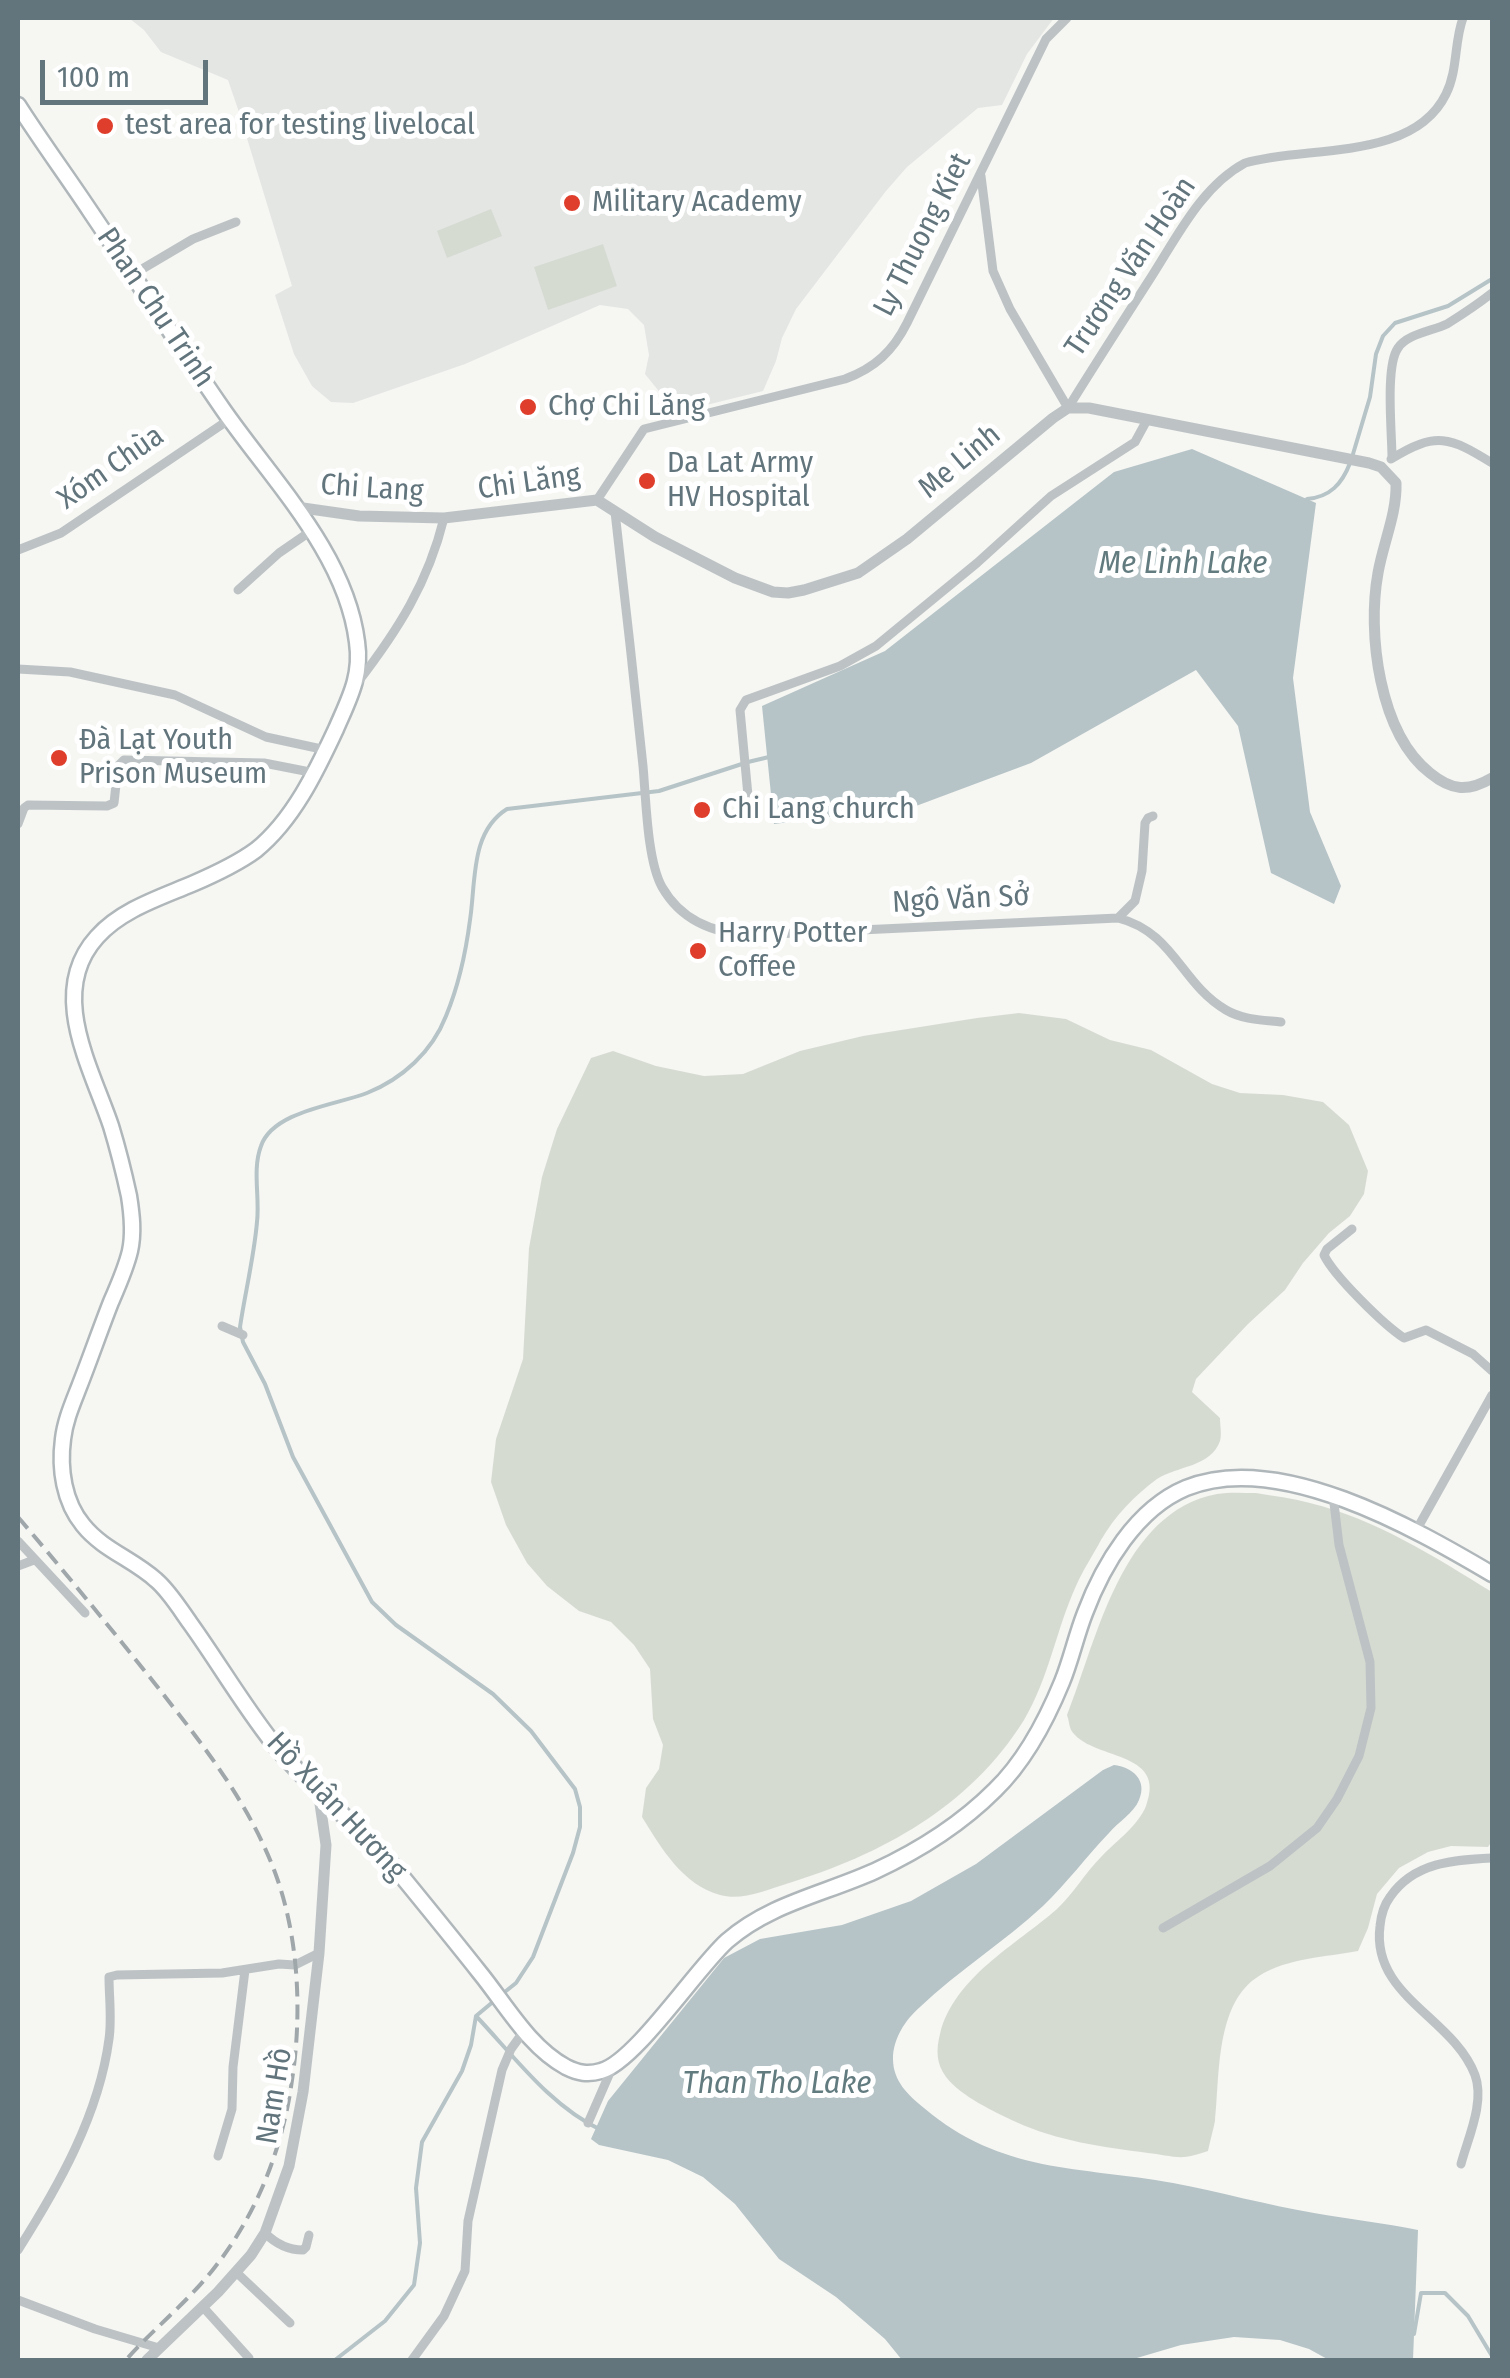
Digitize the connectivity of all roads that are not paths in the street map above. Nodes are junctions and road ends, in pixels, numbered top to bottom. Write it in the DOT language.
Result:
graph roads {
  1 [pos="1067,18"];
  2 [pos="1463,18"];
  3 [pos="18,105"];
  4 [pos="981,176"];
  5 [pos="236,222"];
  6 [pos="132,275"];
  7 [pos="1492,293"];
  8 [pos="1068,408"];
  9 [pos="230,419"];
  10 [pos="1147,420"];
  11 [pos="644,429"];
  12 [pos="1392,458"];
  13 [pos="1492,464"];
  14 [pos="1375,465"];
  15 [pos="597,500"];
  16 [pos="296,508"];
  17 [pos="615,512"];
  18 [pos="444,518"];
  19 [pos="311,531"];
  20 [pos="18,550"];
  21 [pos="238,590"];
  22 [pos="18,668"];
  23 [pos="356,684"];
  24 [pos="326,750"];
  25 [pos="314,773"];
  26 [pos="1492,778"];
  27 [pos="750,816"];
  28 [pos="1153,816"];
  29 [pos="18,824"];
  30 [pos="1118,918"];
  31 [pos="1281,1022"];
  32 [pos="1352,1229"];
  33 [pos="222,1326"];
  34 [pos="244,1336"];
  35 [pos="1492,1372"];
  36 [pos="1492,1396"];
  37 [pos="1333,1495"];
  38 [pos="1416,1530"];
  39 [pos="18,1541"];
  40 [pos="34,1560"];
  41 [pos="18,1566"];
  42 [pos="1492,1574"];
  43 [pos="85,1614"];
  44 [pos="318,1790"];
  45 [pos="1492,1858"];
  46 [pos="1164,1928"];
  47 [pos="319,1954"];
  48 [pos="245,1970"];
  49 [pos="520,2026"];
  50 [pos="612,2068"];
  51 [pos="588,2124"];
  52 [pos="218,2156"];
  53 [pos="1461,2164"];
  54 [pos="265,2233"];
  55 [pos="309,2235"];
  56 [pos="18,2250"];
  57 [pos="237,2273"];
  58 [pos="18,2300"];
  59 [pos="203,2307"];
  60 [pos="290,2324"];
  61 [pos="159,2348"];
  62 [pos="249,2358"];
  63 [pos="147,2360"];
  64 [pos="412,2360"];
  1 -- 4 [label="street, Ly Thuong Kiet"];
  2 -- 8 [label="street, Trương Văn Hoàn"];
  3 -- 6 [label="main road, Phan Chu Trinh"];
  4 -- 8 [label="street"];
  4 -- 11 [label="street, Ly Thuong Kiet"];
  5 -- 6 [label="street"];
  6 -- 9 [label="main road, Phan Chu Trinh"];
  7 -- 12 [label="street"];
  8 -- 10 [label="street"];
  8 -- 17 [label="street, Me Linh"];
  9 -- 16 [label="main road, Phan Chu Trinh"];
  9 -- 20 [label="street, Xóm Chùa"];
  10 -- 14 [label="street"];
  10 -- 27 [label="street"];
  11 -- 15 [label="street, Chi Lăng"];
  12 -- 13 [label="street"];
  12 -- 14 [label="street"];
  14 -- 26 [label="street"];
  15 -- 17 [label="street, Me Linh"];
  15 -- 18 [label="street, Chi Lăng"];
  16 -- 18 [label="street, Chi Lang"];
  16 -- 19 [label="main road, Hồ Xuân Hương"];
  17 -- 30 [label="street, Ngô Văn Sở"];
  18 -- 23 [label="street"];
  19 -- 21 [label="street"];
  19 -- 23 [label="main road, Hồ Xuân Hương"];
  22 -- 24 [label="street"];
  23 -- 24 [label="main road, Hồ Xuân Hương"];
  24 -- 25 [label="main road, Hồ Xuân Hương"];
  25 -- 29 [label="street"];
  25 -- 44 [label="main road, Hồ Xuân Hương"];
  28 -- 30 [label="street"];
  30 -- 31 [label="street"];
  32 -- 35 [label="street"];
  33 -- 34 [label="street"];
  36 -- 38 [label="street"];
  37 -- 38 [label="main road"];
  37 -- 46 [label="street"];
  37 -- 50 [label="main road"];
  38 -- 42 [label="main road"];
  39 -- 40 [label="street"];
  40 -- 41 [label="street"];
  40 -- 43 [label="street"];
  44 -- 47 [label="street, Nam Hồ"];
  44 -- 49 [label="main road, Hồ Xuân Hương"];
  45 -- 53 [label="street"];
  47 -- 48 [label="street"];
  47 -- 54 [label="street, Nam Hồ"];
  48 -- 52 [label="street"];
  48 -- 56 [label="street"];
  49 -- 50 [label="main road, Hồ Xuân Hương"];
  49 -- 64 [label="street"];
  50 -- 51 [label="street"];
  54 -- 55 [label="street"];
  54 -- 57 [label="street, Nam Hồ"];
  57 -- 59 [label="street, Nam Hồ"];
  57 -- 60 [label="street"];
  58 -- 61 [label="street"];
  59 -- 61 [label="street, Nam Hồ"];
  59 -- 62 [label="street"];
  61 -- 63 [label="street, Nam Hồ"];
}
